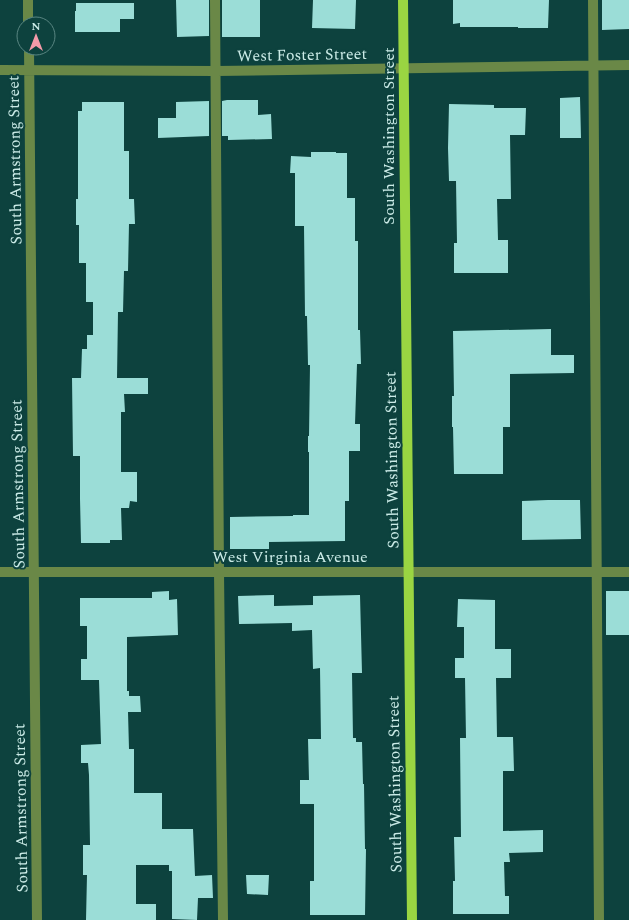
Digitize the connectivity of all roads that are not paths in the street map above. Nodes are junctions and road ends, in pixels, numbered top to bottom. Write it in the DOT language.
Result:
graph roads {
  1 [pos="28,0"];
  2 [pos="215,0"];
  3 [pos="404,0"];
  4 [pos="593,0"];
  5 [pos="28,16"];
  6 [pos="28,56"];
  7 [pos="594,65"];
  8 [pos="629,65"];
  9 [pos="404,69"];
  10 [pos="0,70"];
  11 [pos="29,70"];
  12 [pos="216,71"];
  13 [pos="0,572"];
  14 [pos="34,572"];
  15 [pos="219,572"];
  16 [pos="408,572"];
  17 [pos="596,572"];
  18 [pos="629,572"];
  19 [pos="37,920"];
  20 [pos="223,920"];
  21 [pos="412,920"];
  22 [pos="599,920"];
  1 -- 5 [label="street"];
  2 -- 12 [label="street"];
  3 -- 9 [label="main road, South Washington Street"];
  4 -- 7 [label="street"];
  6 -- 11 [label="street, South Armstrong Street"];
  7 -- 8 [label="street, West Foster Street"];
  7 -- 9 [label="street, West Foster Street"];
  7 -- 17 [label="street"];
  9 -- 12 [label="street, West Foster Street"];
  9 -- 16 [label="main road, South Washington Street"];
  10 -- 11 [label="street, West Foster Street"];
  11 -- 12 [label="street, West Foster Street"];
  11 -- 14 [label="street, South Armstrong Street"];
  12 -- 15 [label="street"];
  13 -- 14 [label="street, West Virginia Avenue"];
  14 -- 15 [label="street, West Virginia Avenue"];
  14 -- 19 [label="street, South Armstrong Street"];
  15 -- 16 [label="street, West Virginia Avenue"];
  15 -- 20 [label="street"];
  16 -- 17 [label="street, West Virginia Avenue"];
  16 -- 21 [label="main road, South Washington Street"];
  17 -- 18 [label="street, West Virginia Avenue"];
  17 -- 22 [label="street"];
}
